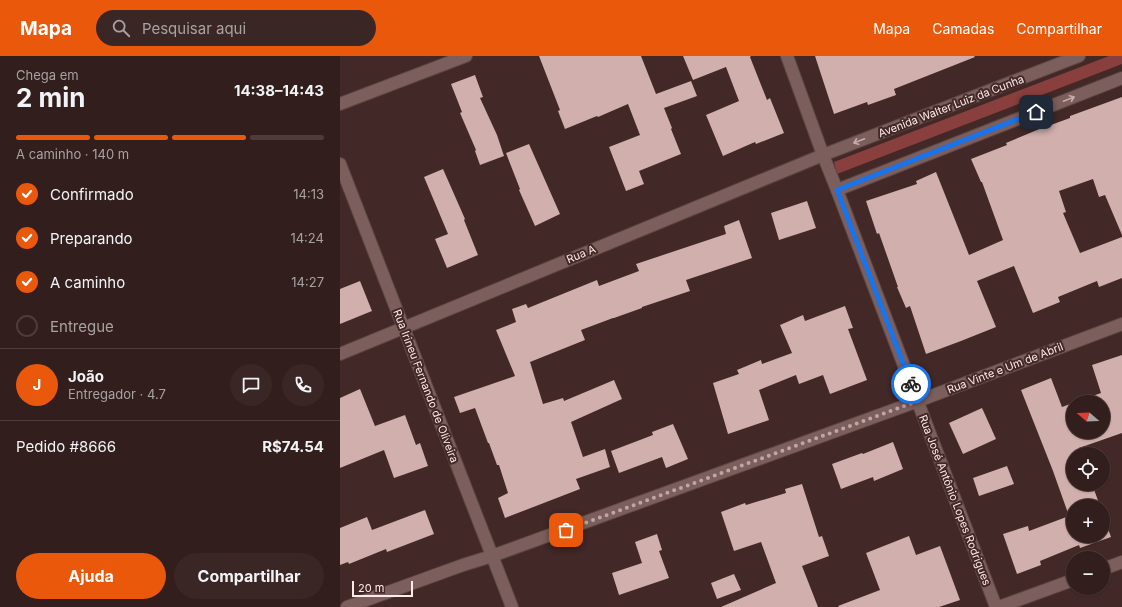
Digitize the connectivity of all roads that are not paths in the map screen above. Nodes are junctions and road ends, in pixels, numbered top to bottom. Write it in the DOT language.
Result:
graph roads {
  1 [pos="466,56"];
  2 [pos="787,56"];
  3 [pos="1078,56"];
  4 [pos="1122,78"];
  5 [pos="340,104"];
  6 [pos="823,155"];
  7 [pos="340,164"];
  8 [pos="837,190"];
  9 [pos="1122,324"];
  10 [pos="403,328"];
  11 [pos="340,354"];
  12 [pos="918,401"];
  13 [pos="492,556"];
  14 [pos="1122,562"];
  15 [pos="1110,566"];
  16 [pos="1066,582"];
  17 [pos="347,607"];
  18 [pos="512,607"];
  19 [pos="997,607"];
  1 -- 5 [label="street"];
  2 -- 6 [label="street, Rua José Antônio Lopes Rodrigues"];
  3 -- 6 [label="street, Avenida Walter Luiz da Cunha, one-way"];
  8 -- 4 [label="street, one-way"];
  6 -- 8 [label="street, Rua José Antônio Lopes Rodrigues"];
  6 -- 10 [label="street, Rua A"];
  7 -- 10 [label="street, Rua Irineu Fernando de Oliveira"];
  8 -- 12 [label="street, Rua José Antônio Lopes Rodrigues"];
  9 -- 12 [label="street, Rua Vinte e Um de Abril"];
  10 -- 11 [label="street, Rua A"];
  10 -- 13 [label="street, Rua Irineu Fernando de Oliveira"];
  12 -- 13 [label="street, Rua Vinte e Um de Abril"];
  12 -- 19 [label="street, Rua José Antônio Lopes Rodrigues"];
  13 -- 17 [label="street, Rua Vinte e Um de Abril"];
  13 -- 18 [label="street, Rua Irineu Fernando de Oliveira"];
  14 -- 15 [label="street"];
  16 -- 19 [label="street"];
}
